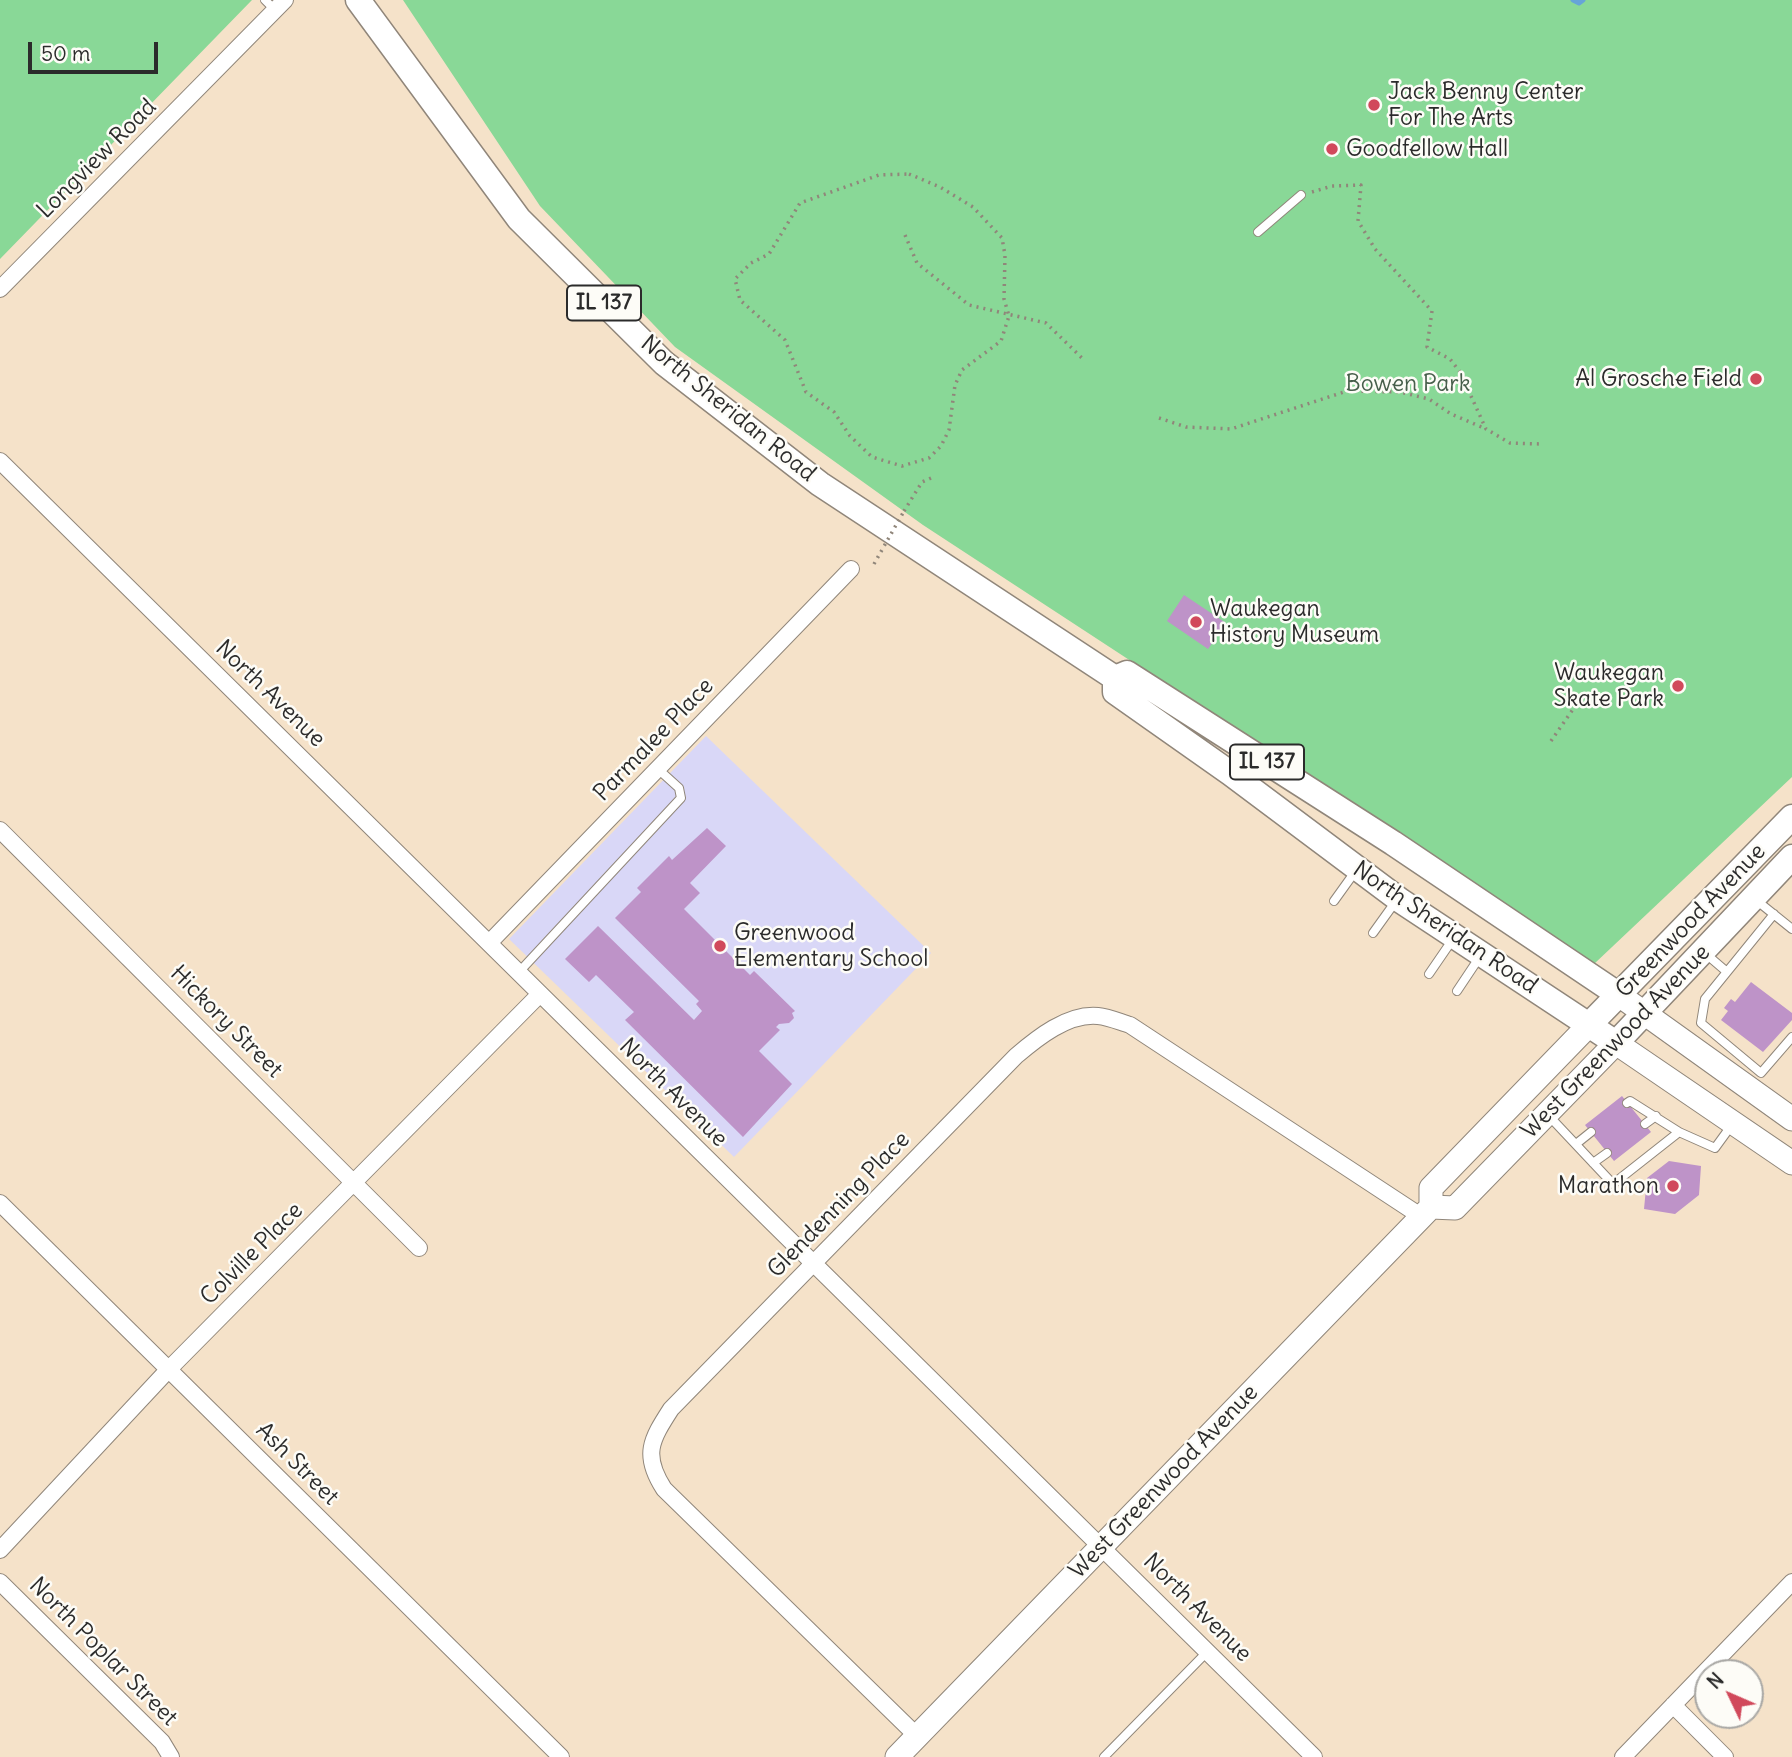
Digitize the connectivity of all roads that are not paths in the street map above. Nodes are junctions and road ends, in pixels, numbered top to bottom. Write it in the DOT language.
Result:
graph roads {
  1 [pos="358,0"];
  2 [pos="275,3"];
  3 [pos="1301,195"];
  4 [pos="1258,232"];
  5 [pos="0,289"];
  6 [pos="0,461"];
  7 [pos="851,569"];
  8 [pos="1115,678"];
  9 [pos="658,769"];
  10 [pos="1792,817"];
  11 [pos="0,830"];
  12 [pos="1792,857"];
  13 [pos="1357,869"];
  14 [pos="1398,898"];
  15 [pos="1754,898"];
  16 [pos="1334,901"];
  17 [pos="1774,914"];
  18 [pos="1792,929"];
  19 [pos="1373,933"];
  20 [pos="1455,936"];
  21 [pos="490,942"];
  22 [pos="1703,953"];
  23 [pos="1482,954"];
  24 [pos="519,972"];
  25 [pos="1727,972"];
  26 [pos="1429,974"];
  27 [pos="1457,991"];
  28 [pos="540,994"];
  29 [pos="1619,995"];
  30 [pos="1645,1013"];
  31 [pos="1589,1025"];
  32 [pos="1792,1037"];
  33 [pos="1616,1043"];
  34 [pos="1728,1059"];
  35 [pos="1627,1103"];
  36 [pos="1546,1114"];
  37 [pos="1656,1116"];
  38 [pos="1792,1119"];
  39 [pos="1733,1123"];
  40 [pos="1645,1124"];
  41 [pos="1591,1132"];
  42 [pos="1679,1132"];
  43 [pos="1576,1144"];
  44 [pos="1607,1153"];
  45 [pos="1594,1163"];
  46 [pos="1792,1163"];
  47 [pos="355,1182"];
  48 [pos="0,1203"];
  49 [pos="1426,1212"];
  50 [pos="419,1248"];
  51 [pos="813,1264"];
  52 [pos="169,1370"];
  53 [pos="1101,1547"];
  54 [pos="0,1550"];
  55 [pos="0,1582"];
  56 [pos="1792,1582"];
  57 [pos="1208,1651"];
  58 [pos="1673,1705"];
  59 [pos="917,1736"];
  60 [pos="171,1757"];
  61 [pos="561,1757"];
  62 [pos="897,1757"];
  63 [pos="1104,1757"];
  64 [pos="1314,1757"];
  65 [pos="1623,1757"];
  66 [pos="1725,1757"];
  1 -- 8 [label="main road, North Sheridan Road / IL 137"];
  2 -- 5 [label="street, Longview Road"];
  3 -- 4 [label="lane"];
  6 -- 21 [label="street, North Avenue"];
  7 -- 9 [label="street, Parmalee Place"];
  8 -- 13 [label="main road, North Sheridan Road / IL 137"];
  8 -- 29 [label="main road, North Sheridan Road / IL 137"];
  9 -- 21 [label="street, Parmalee Place"];
  9 -- 24 [label="lane"];
  10 -- 29 [label="main road, Greenwood Avenue"];
  11 -- 47 [label="street, Hickory Street"];
  12 -- 15 [label="main road, West Greenwood Avenue"];
  13 -- 14 [label="main road, North Sheridan Road / IL 137"];
  13 -- 16 [label="lane"];
  14 -- 19 [label="lane"];
  14 -- 20 [label="main road, North Sheridan Road / IL 137"];
  15 -- 17 [label="lane"];
  15 -- 22 [label="main road, West Greenwood Avenue"];
  17 -- 18 [label="lane"];
  17 -- 25 [label="lane"];
  20 -- 23 [label="main road, North Sheridan Road / IL 137"];
  20 -- 26 [label="lane"];
  21 -- 24 [label="street, North Avenue"];
  22 -- 25 [label="lane"];
  22 -- 30 [label="main road, West Greenwood Avenue"];
  23 -- 27 [label="lane"];
  23 -- 31 [label="main road, North Sheridan Road / IL 137"];
  24 -- 28 [label="street, North Avenue"];
  25 -- 34 [label="lane"];
  28 -- 47 [label="street, Colville Place"];
  28 -- 51 [label="street, North Avenue"];
  29 -- 30 [label="street, North Sheridan Road"];
  29 -- 31 [label="main road, Greenwood Avenue"];
  30 -- 33 [label="main road, West Greenwood Avenue"];
  30 -- 34 [label="street, North Sheridan Road"];
  31 -- 33 [label="main road, North Sheridan Road / IL 137"];
  31 -- 49 [label="street, West Greenwood Avenue"];
  32 -- 34 [label="lane"];
  33 -- 36 [label="street, West Greenwood Avenue"];
  33 -- 39 [label="street, North Sheridan Road"];
  34 -- 38 [label="street, North Sheridan Road"];
  35 -- 37 [label="lane"];
  36 -- 43 [label="lane"];
  36 -- 49 [label="street, West Greenwood Avenue"];
  37 -- 40 [label="lane"];
  37 -- 42 [label="lane"];
  39 -- 42 [label="lane"];
  39 -- 46 [label="street, North Sheridan Road"];
  41 -- 43 [label="lane"];
  42 -- 45 [label="lane"];
  43 -- 45 [label="lane"];
  44 -- 45 [label="lane"];
  47 -- 50 [label="street, Hickory Street"];
  47 -- 52 [label="street, Colville Place"];
  48 -- 52 [label="street, Ash Street"];
  49 -- 51 [label="street, Glendenning Place"];
  49 -- 53 [label="street, West Greenwood Avenue"];
  51 -- 53 [label="street, North Avenue"];
  51 -- 59 [label="street, Glendenning Place"];
  52 -- 54 [label="street, Colville Place"];
  52 -- 61 [label="street, Ash Street"];
  53 -- 57 [label="street, North Avenue"];
  53 -- 59 [label="street, West Greenwood Avenue"];
  55 -- 60 [label="street, North Poplar Street"];
  56 -- 58 [label="street"];
  57 -- 63 [label="lane"];
  57 -- 64 [label="street, North Avenue"];
  58 -- 65 [label="street"];
  58 -- 66 [label="street"];
  59 -- 62 [label="street, West Greenwood Avenue"];
}
